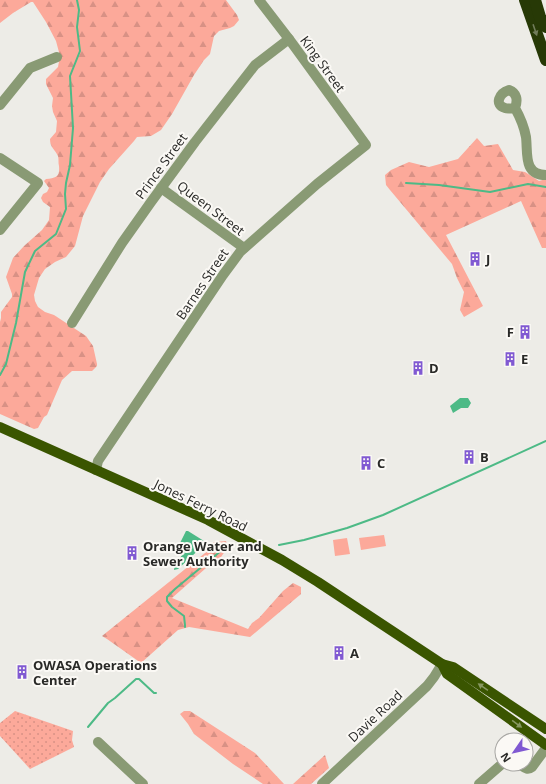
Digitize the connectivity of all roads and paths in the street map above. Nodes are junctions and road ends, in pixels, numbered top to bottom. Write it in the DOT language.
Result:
graph roads {
  1 [pos="259,0"];
  2 [pos="525,0"];
  3 [pos="535,0"];
  4 [pos="540,0"];
  5 [pos="546,17"];
  6 [pos="546,27"];
  7 [pos="289,39"];
  8 [pos="57,56"];
  9 [pos="546,60"];
  10 [pos="0,105"];
  11 [pos="515,108"];
  12 [pos="366,145"];
  13 [pos="0,158"];
  14 [pos="546,175"];
  15 [pos="162,188"];
  16 [pos="0,230"];
  17 [pos="244,248"];
  18 [pos="72,323"];
  19 [pos="0,426"];
  20 [pos="96,470"];
  21 [pos="442,664"];
  22 [pos="546,729"];
  23 [pos="98,742"];
  24 [pos="546,745"];
  25 [pos="546,748"];
  26 [pos="534,764"];
  27 [pos="494,771"];
  28 [pos="143,784"];
  29 [pos="322,784"];
  30 [pos="480,784"];
  1 -- 7 [label="street, King Street"];
  2 -- 9 [label="highway, one-way"];
  3 -- 6 [label="highway"];
  4 -- 5 [label="highway"];
  7 -- 12 [label="street, King Street"];
  7 -- 15 [label="street, Prince Street"];
  8 -- 10 [label="street"];
  11 -- 14 [label="street"];
  12 -- 17 [label="street, Barnes Street"];
  13 -- 16 [label="street"];
  15 -- 17 [label="street, Queen Street"];
  15 -- 18 [label="street, Prince Street"];
  17 -- 20 [label="street, Barnes Street"];
  19 -- 20 [label="main road, Jones Ferry Road"];
  20 -- 21 [label="main road, Jones Ferry Road"];
  22 -- 21 [label="main road, Jones Ferry Road, one-way"];
  21 -- 24 [label="main road, Jones Ferry Road, one-way"];
  21 -- 29 [label="street, Davie Road"];
  23 -- 28 [label="street"];
  25 -- 26 [label="street"];
  27 -- 30 [label="street"];
}
